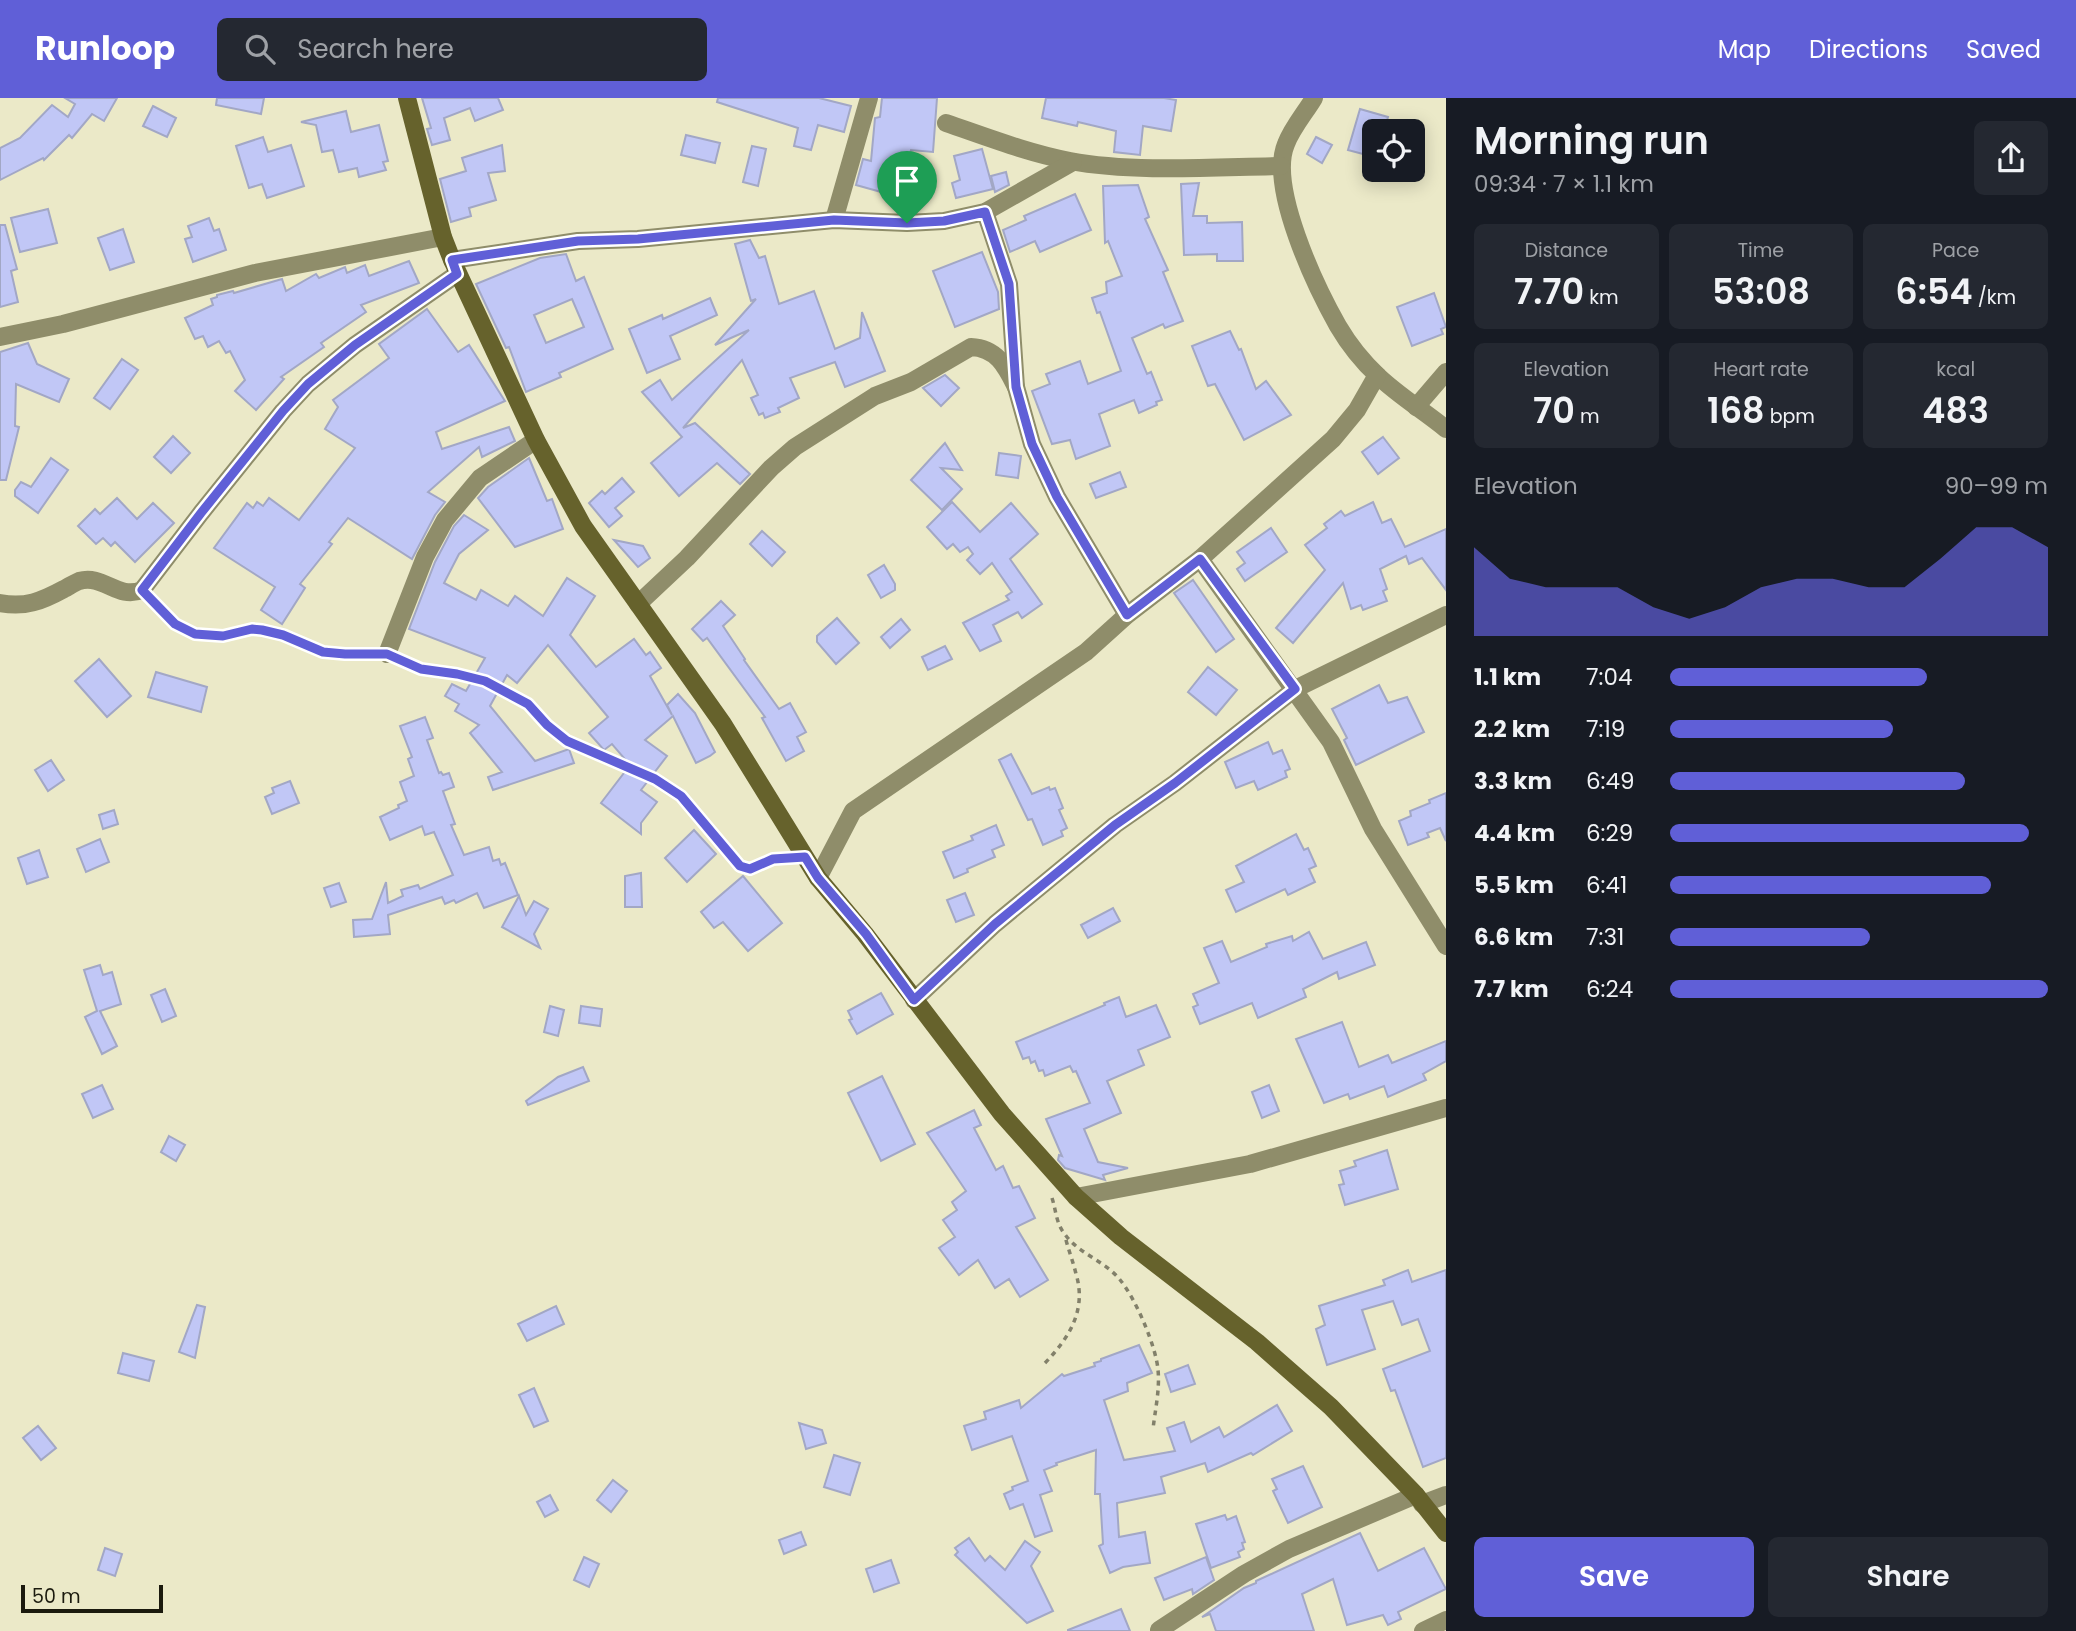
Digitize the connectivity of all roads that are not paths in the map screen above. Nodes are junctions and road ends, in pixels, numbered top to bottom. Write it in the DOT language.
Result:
graph roads {
  1 [pos="407,98"];
  2 [pos="869,98"];
  3 [pos="1314,98"];
  4 [pos="947,123"];
  5 [pos="1073,162"];
  6 [pos="1281,166"];
  7 [pos="985,212"];
  8 [pos="834,220"];
  9 [pos="443,237"];
  10 [pos="455,267"];
  11 [pos="0,337"];
  12 [pos="1446,372"];
  13 [pos="1377,375"];
  14 [pos="1016,387"];
  15 [pos="1416,407"];
  16 [pos="1446,429"];
  17 [pos="536,440"];
  18 [pos="1200,559"];
  19 [pos="0,603"];
  20 [pos="638,604"];
  21 [pos="1127,615"];
  22 [pos="1446,615"];
  23 [pos="387,654"];
  24 [pos="1295,689"];
  25 [pos="818,878"];
  26 [pos="1446,946"];
  27 [pos="914,1000"];
  28 [pos="1446,1108"];
  29 [pos="1076,1197"];
  30 [pos="1446,1495"];
  31 [pos="1419,1499"];
  32 [pos="1446,1533"];
  33 [pos="1446,1620"];
  34 [pos="1159,1630"];
  35 [pos="1423,1631"];
  1 -- 9 [label="street"];
  2 -- 8 [label="street"];
  3 -- 6 [label="street"];
  4 -- 5 [label="street"];
  5 -- 6 [label="street"];
  5 -- 7 [label="street"];
  6 -- 13 [label="street"];
  7 -- 8 [label="street"];
  7 -- 14 [label="street"];
  8 -- 10 [label="street"];
  9 -- 10 [label="street"];
  9 -- 11 [label="street"];
  10 -- 17 [label="street"];
  10 -- 19 [label="street"];
  12 -- 15 [label="street"];
  13 -- 15 [label="street"];
  13 -- 18 [label="street"];
  14 -- 20 [label="street"];
  14 -- 21 [label="street"];
  15 -- 16 [label="street"];
  17 -- 20 [label="street"];
  17 -- 23 [label="street"];
  18 -- 21 [label="street"];
  18 -- 24 [label="street"];
  20 -- 25 [label="street"];
  21 -- 25 [label="street"];
  22 -- 24 [label="street"];
  24 -- 26 [label="street"];
  24 -- 27 [label="street"];
  25 -- 27 [label="street"];
  27 -- 29 [label="street"];
  28 -- 29 [label="street"];
  29 -- 31 [label="street"];
  30 -- 31 [label="street"];
  31 -- 32 [label="street"];
  31 -- 34 [label="street"];
  33 -- 35 [label="street"];
}
